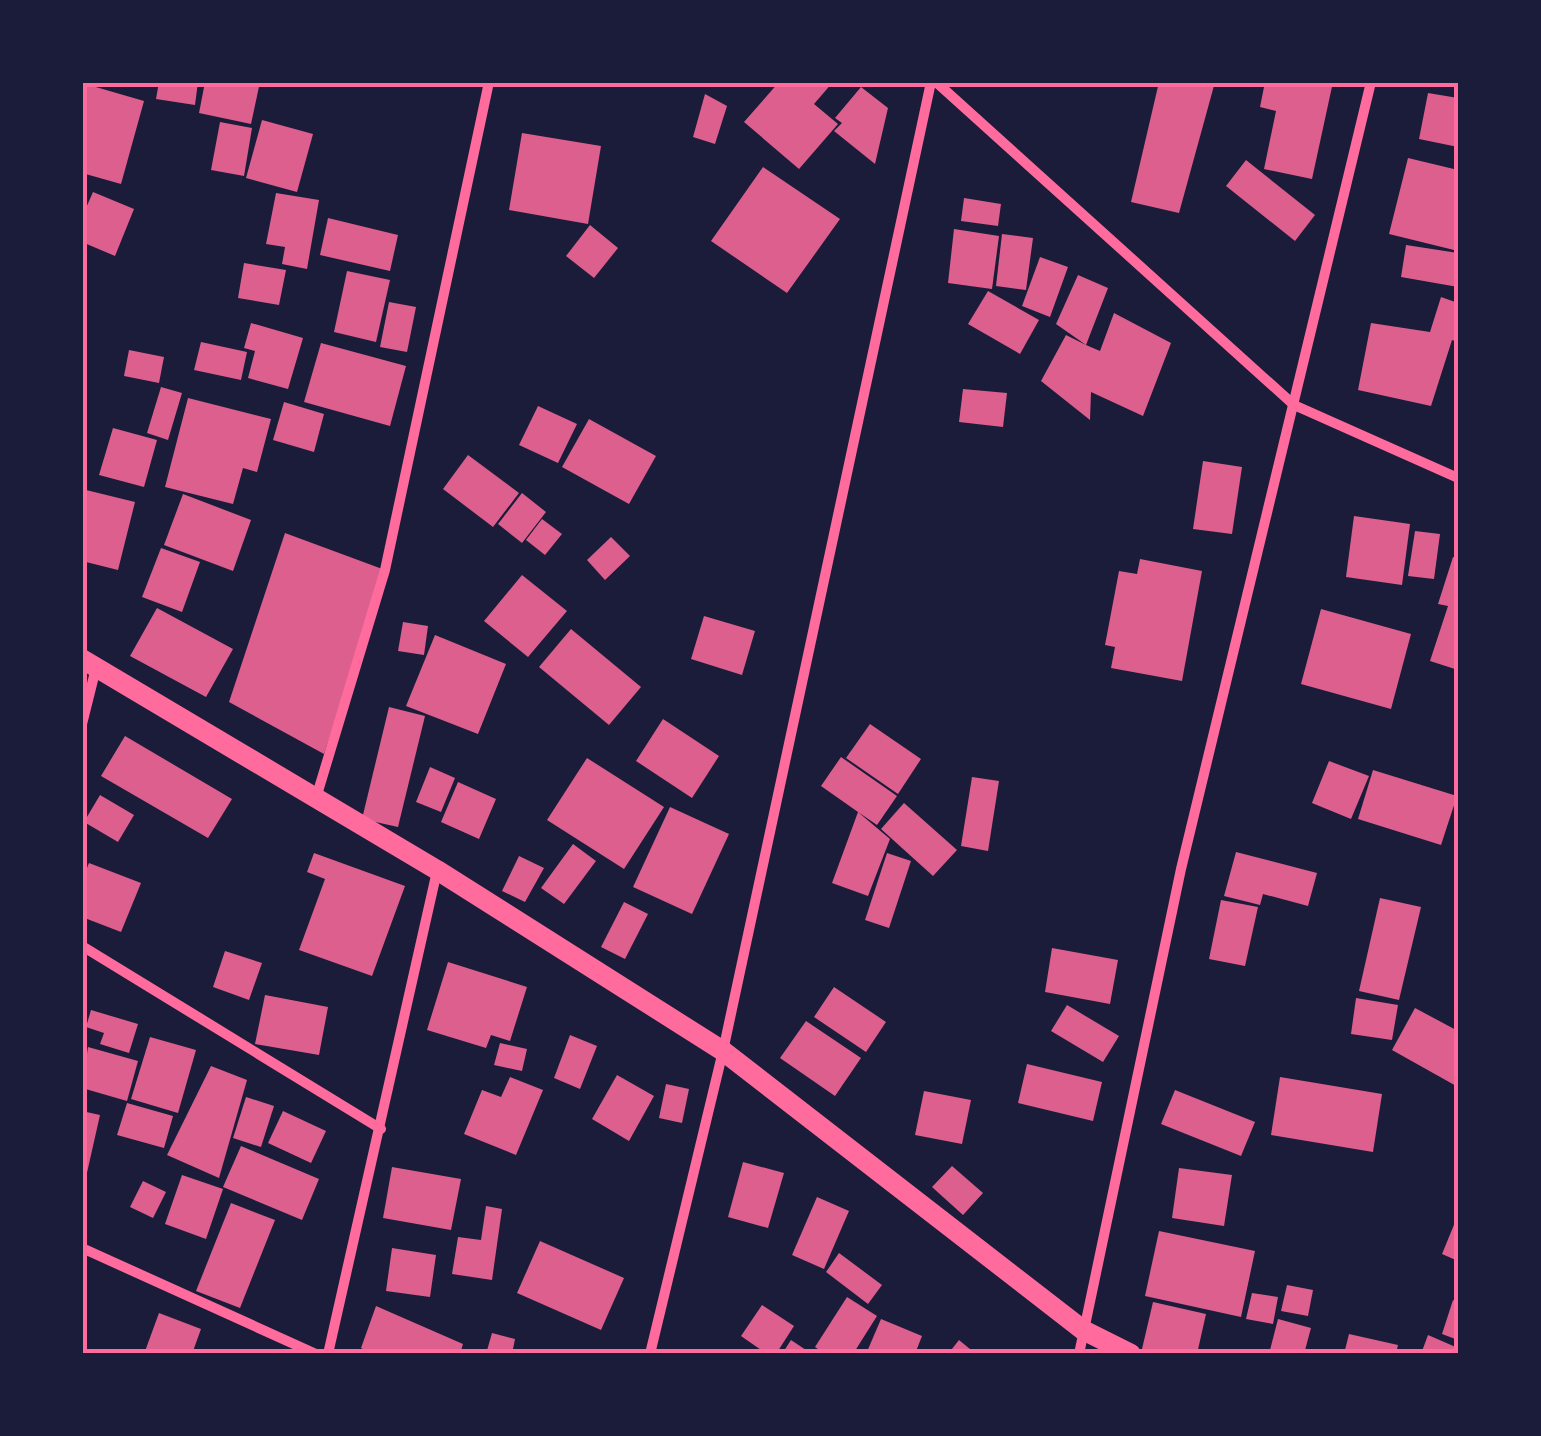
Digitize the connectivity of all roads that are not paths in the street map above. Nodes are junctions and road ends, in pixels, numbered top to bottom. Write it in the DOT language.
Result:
graph roads {
  1 [pos="489,82"];
  2 [pos="934,82"];
  3 [pos="1371,82"];
  4 [pos="1294,406"];
  5 [pos="1458,478"];
  6 [pos="89,663"];
  7 [pos="82,724"];
  8 [pos="316,798"];
  9 [pos="437,870"];
  10 [pos="82,946"];
  11 [pos="723,1051"];
  12 [pos="381,1129"];
  13 [pos="82,1248"];
  14 [pos="1083,1330"];
  15 [pos="316,1354"];
  16 [pos="328,1354"];
  17 [pos="650,1354"];
  18 [pos="1079,1354"];
  19 [pos="1130,1354"];
  1 -- 8 [label="street"];
  2 -- 4 [label="street"];
  2 -- 11 [label="street"];
  3 -- 4 [label="street"];
  4 -- 5 [label="street"];
  4 -- 14 [label="street"];
  6 -- 7 [label="street"];
  6 -- 8 [label="main road"];
  8 -- 9 [label="main road"];
  9 -- 11 [label="main road"];
  9 -- 12 [label="street"];
  10 -- 12 [label="street"];
  11 -- 14 [label="main road"];
  11 -- 17 [label="street"];
  12 -- 16 [label="street"];
  13 -- 15 [label="street"];
  14 -- 18 [label="street"];
  14 -- 19 [label="main road"];
}
